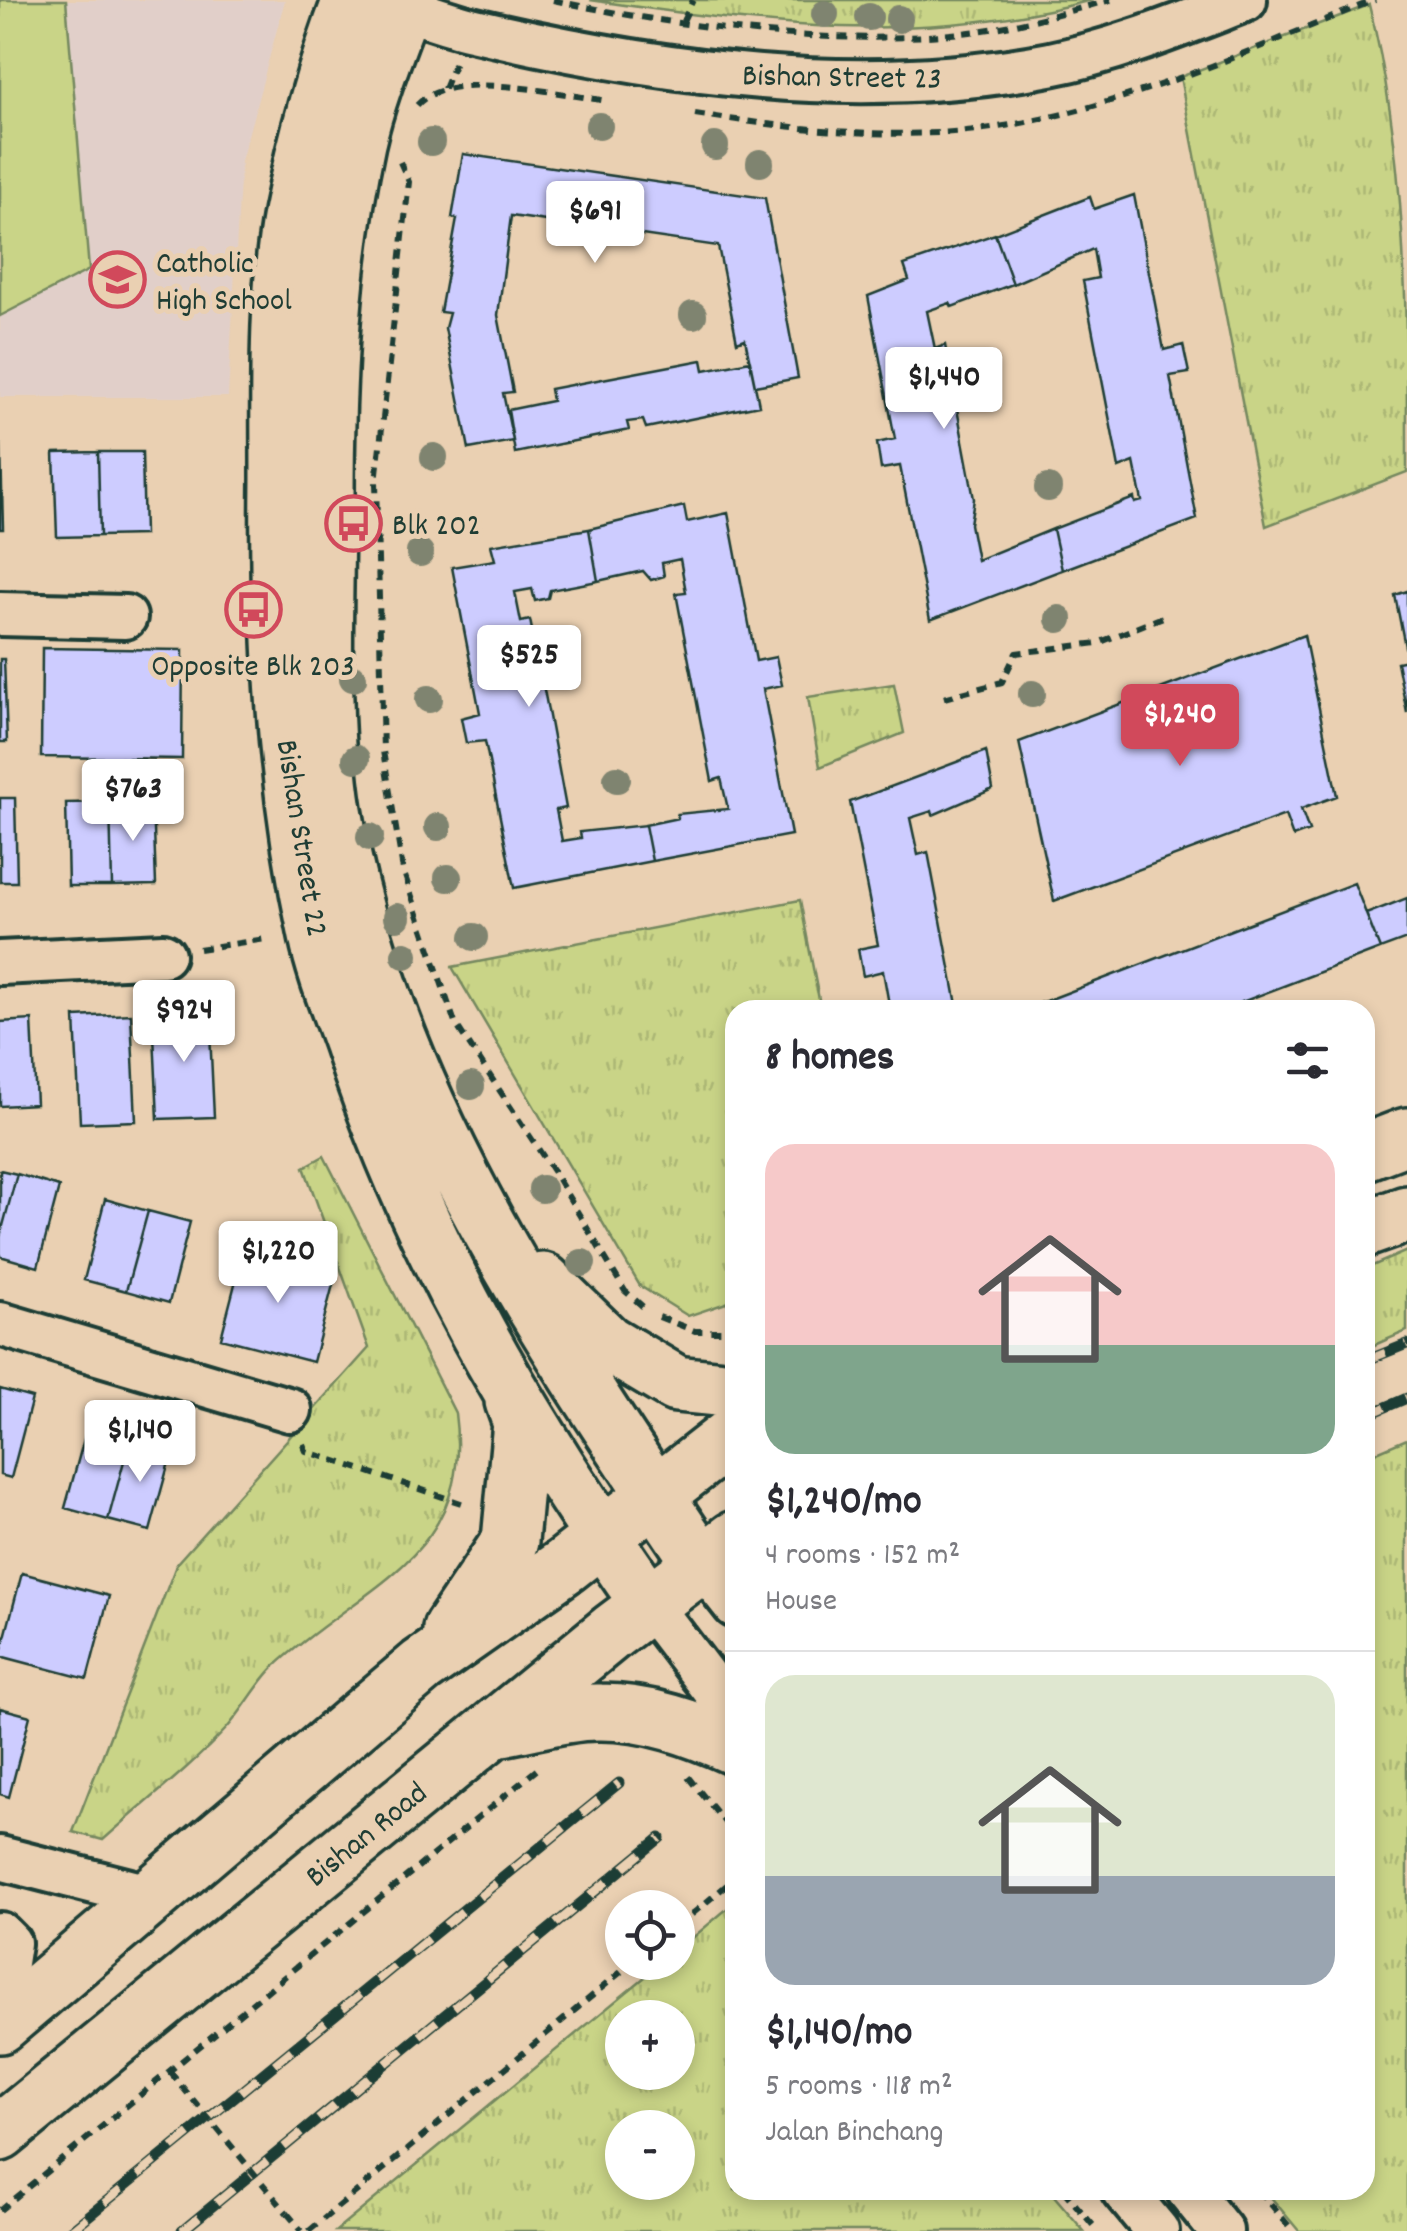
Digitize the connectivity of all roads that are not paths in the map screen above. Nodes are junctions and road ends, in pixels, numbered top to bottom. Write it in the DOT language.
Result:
graph roads {
  1 [pos="1244,0"];
  2 [pos="384,2"];
  3 [pos="0,614"];
  4 [pos="124,617"];
  5 [pos="163,955"];
  6 [pos="0,963"];
  7 [pos="1407,1136"];
  8 [pos="1375,1148"];
  9 [pos="1407,1214"];
  10 [pos="484,1224"];
  11 [pos="1375,1225"];
  12 [pos="0,1324"];
  13 [pos="725,1389"];
  14 [pos="511,1393"];
  15 [pos="290,1410"];
  16 [pos="725,1441"];
  17 [pos="654,1494"];
  18 [pos="602,1536"];
  19 [pos="718,1551"];
  20 [pos="649,1604"];
  21 [pos="422,1666"];
  22 [pos="725,1704"];
  23 [pos="495,1729"];
  24 [pos="725,1743"];
  25 [pos="0,1858"];
  26 [pos="152,1897"];
  27 [pos="0,1934"];
  28 [pos="0,2002"];
  29 [pos="0,2024"];
  30 [pos="0,2133"];
  31 [pos="1131,2200"];
  32 [pos="1186,2200"];
  33 [pos="1195,2200"];
  34 [pos="1157,2231"];
  35 [pos="1175,2231"];
  36 [pos="1221,2231"];
  1 -- 2 [label="street, Bishan Street 23"];
  2 -- 10 [label="main road, Bishan Street 22"];
  2 -- 14 [label="main road, Bishan Street 22"];
  3 -- 4 [label="street"];
  5 -- 6 [label="street"];
  7 -- 8 [label="main road"];
  9 -- 11 [label="main road"];
  10 -- 13 [label="main road"];
  10 -- 17 [label="main road, Bishan Street 22"];
  12 -- 15 [label="street"];
  14 -- 18 [label="main road, Bishan Street 22"];
  14 -- 21 [label="main road"];
  16 -- 17 [label="main road"];
  17 -- 18 [label="main road"];
  17 -- 19 [label="main road, Bishan Street 22"];
  18 -- 20 [label="main road, Bishan Street 22"];
  18 -- 21 [label="main road"];
  19 -- 20 [label="main road, Bishan Road"];
  20 -- 22 [label="street"];
  20 -- 23 [label="main road, Bishan Road"];
  21 -- 26 [label="main road"];
  23 -- 24 [label="main road"];
  23 -- 30 [label="main road, Bishan Road"];
  25 -- 26 [label="street"];
  26 -- 29 [label="main road"];
  27 -- 28 [label="street"];
  31 -- 34 [label="street"];
  32 -- 35 [label="street"];
  33 -- 36 [label="street"];
}
